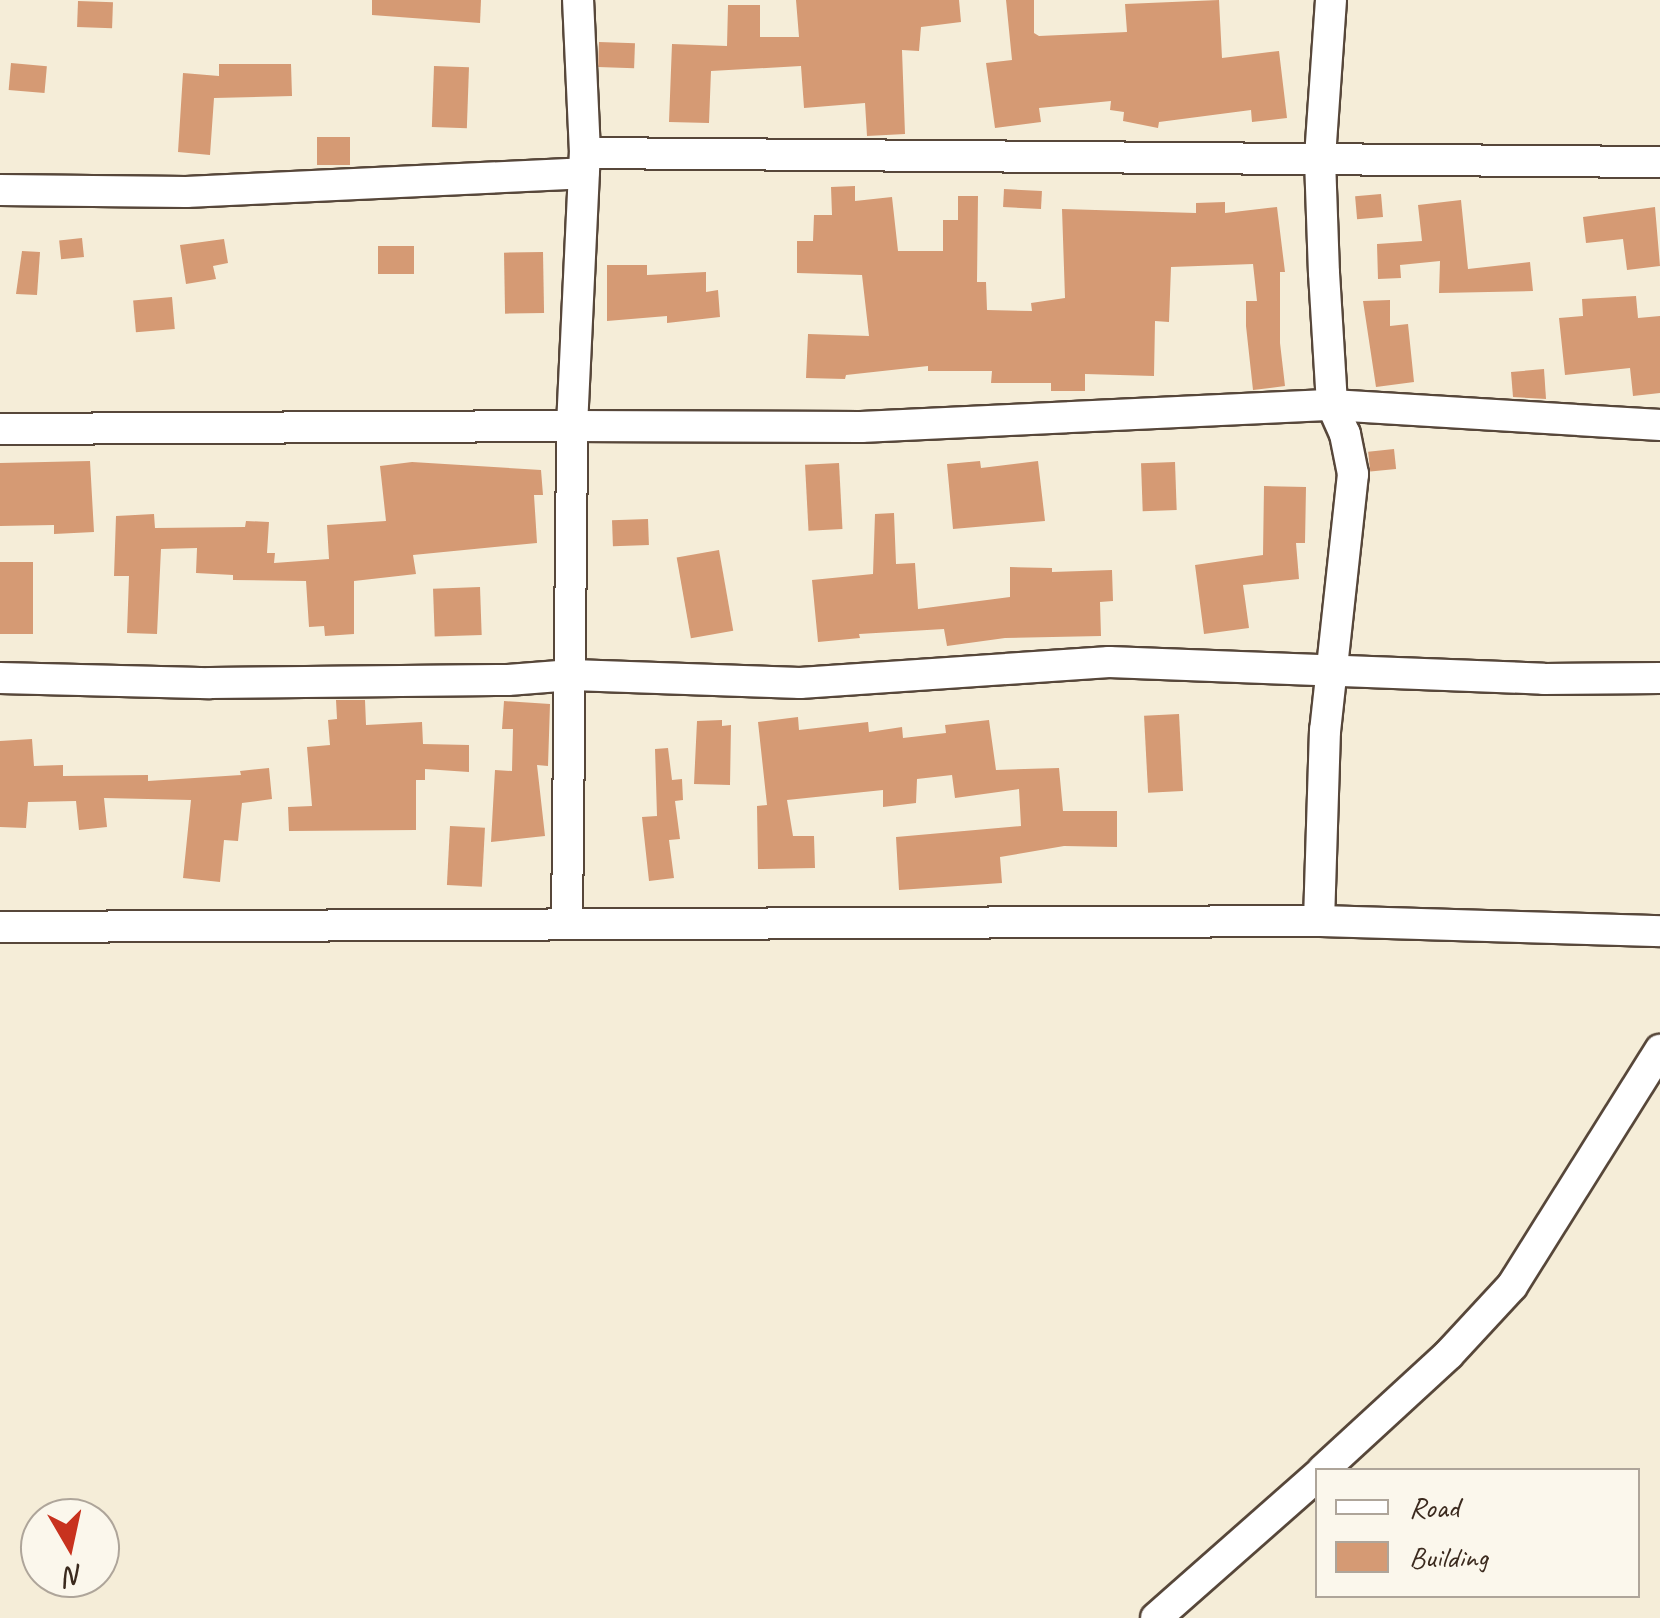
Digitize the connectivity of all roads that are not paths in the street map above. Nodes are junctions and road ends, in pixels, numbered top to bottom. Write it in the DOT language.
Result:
graph roads {
  1 [pos="578,0"];
  2 [pos="1331,0"];
  3 [pos="1320,159"];
  4 [pos="1660,162"];
  5 [pos="585,163"];
  6 [pos="0,190"];
  7 [pos="1332,405"];
  8 [pos="1660,425"];
  9 [pos="572,426"];
  10 [pos="0,429"];
  11 [pos="1334,670"];
  12 [pos="572,674"];
  13 [pos="0,678"];
  14 [pos="1660,678"];
  15 [pos="1319,922"];
  16 [pos="567,924"];
  17 [pos="0,927"];
  18 [pos="1660,931"];
  19 [pos="1660,1050"];
  20 [pos="1325,1468"];
  21 [pos="1315,1479"];
  22 [pos="1156,1618"];
  1 -- 5 [label="street"];
  2 -- 3 [label="street"];
  3 -- 4 [label="street"];
  3 -- 5 [label="street"];
  3 -- 7 [label="street"];
  5 -- 6 [label="street"];
  5 -- 9 [label="street"];
  7 -- 8 [label="street"];
  7 -- 9 [label="street"];
  7 -- 11 [label="street"];
  9 -- 10 [label="street"];
  9 -- 12 [label="street"];
  11 -- 12 [label="street"];
  11 -- 14 [label="street"];
  11 -- 15 [label="street"];
  12 -- 13 [label="street"];
  12 -- 16 [label="street"];
  15 -- 16 [label="street"];
  15 -- 18 [label="street"];
  16 -- 17 [label="street"];
  19 -- 20 [label="street"];
  21 -- 22 [label="street"];
}
